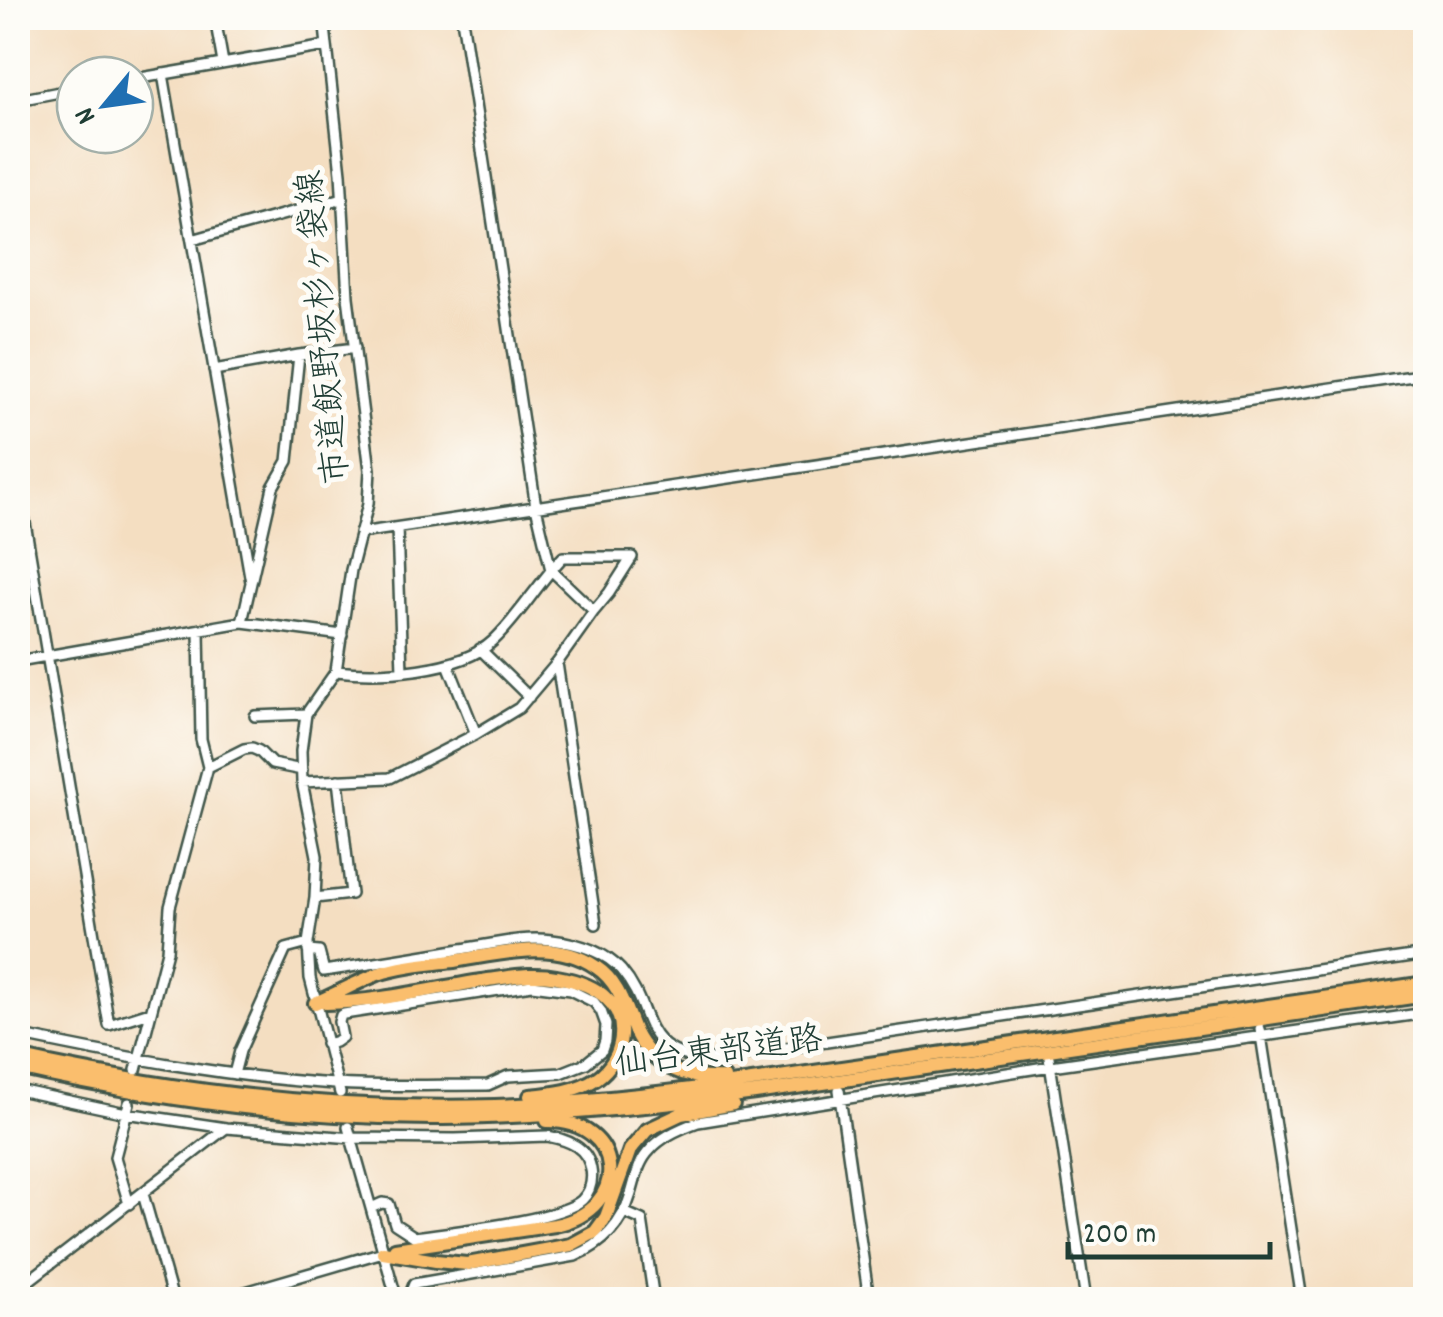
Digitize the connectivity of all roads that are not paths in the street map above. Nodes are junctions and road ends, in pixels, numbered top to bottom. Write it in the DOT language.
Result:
graph roads {
  1 [pos="215,18"];
  2 [pos="324,18"];
  3 [pos="462,18"];
  4 [pos="326,46"];
  5 [pos="224,64"];
  6 [pos="164,74"];
  7 [pos="155,76"];
  8 [pos="55,94"];
  9 [pos="18,100"];
  10 [pos="342,198"];
  11 [pos="192,240"];
  12 [pos="355,348"];
  13 [pos="299,355"];
  14 [pos="214,370"];
  15 [pos="1426,374"];
  16 [pos="18,481"];
  17 [pos="536,507"];
  18 [pos="398,528"];
  19 [pos="360,533"];
  20 [pos="550,570"];
  21 [pos="251,582"];
  22 [pos="594,611"];
  23 [pos="242,622"];
  24 [pos="199,630"];
  25 [pos="342,635"];
  26 [pos="480,649"];
  27 [pos="48,656"];
  28 [pos="18,661"];
  29 [pos="448,664"];
  30 [pos="558,664"];
  31 [pos="336,671"];
  32 [pos="402,671"];
  33 [pos="529,697"];
  34 [pos="306,714"];
  35 [pos="255,716"];
  36 [pos="476,734"];
  37 [pos="208,767"];
  38 [pos="302,776"];
  39 [pos="338,780"];
  40 [pos="315,898"];
  41 [pos="596,924"];
  42 [pos="308,947"];
  43 [pos="1426,954"];
  44 [pos="1426,984"];
  45 [pos="1426,995"];
  46 [pos="315,1003"];
  47 [pos="150,1012"];
  48 [pos="1426,1013"];
  49 [pos="1261,1033"];
  50 [pos="18,1034"];
  51 [pos="326,1044"];
  52 [pos="18,1057"];
  53 [pos="1050,1062"];
  54 [pos="138,1065"];
  55 [pos="18,1068"];
  56 [pos="872,1070"];
  57 [pos="234,1074"];
  58 [pos="339,1089"];
  59 [pos="18,1090"];
  60 [pos="839,1095"];
  61 [pos="373,1106"];
  62 [pos="128,1108"];
  63 [pos="385,1117"];
  64 [pos="348,1127"];
  65 [pos="226,1128"];
  66 [pos="352,1138"];
  67 [pos="143,1194"];
  68 [pos="129,1204"];
  69 [pos="371,1208"];
  70 [pos="624,1212"];
  71 [pos="383,1252"];
  72 [pos="18,1289"];
  73 [pos="172,1300"];
  74 [pos="218,1300"];
  75 [pos="397,1300"];
  76 [pos="415,1300"];
  77 [pos="654,1300"];
  78 [pos="870,1300"];
  79 [pos="1086,1300"];
  80 [pos="1302,1300"];
  1 -- 5 [label="street"];
  2 -- 4 [label="street, 市道飯野坂杉ヶ袋線"];
  3 -- 17 [label="street"];
  4 -- 5 [label="street"];
  4 -- 10 [label="street, 市道飯野坂杉ヶ袋線"];
  5 -- 6 [label="street"];
  6 -- 7 [label="street"];
  6 -- 11 [label="street"];
  8 -- 9 [label="street"];
  10 -- 11 [label="street"];
  10 -- 12 [label="street, 市道飯野坂杉ヶ袋線"];
  11 -- 14 [label="street"];
  12 -- 13 [label="street"];
  12 -- 19 [label="street, 市道飯野坂杉ヶ袋線"];
  13 -- 14 [label="street"];
  13 -- 21 [label="street"];
  14 -- 21 [label="street"];
  15 -- 17 [label="street"];
  16 -- 27 [label="street"];
  17 -- 18 [label="street"];
  17 -- 20 [label="street"];
  18 -- 19 [label="street"];
  18 -- 32 [label="street"];
  19 -- 25 [label="street, 市道飯野坂杉ヶ袋線"];
  20 -- 22 [label="street"];
  20 -- 22 [label="street"];
  20 -- 26 [label="street"];
  21 -- 23 [label="street"];
  22 -- 30 [label="street"];
  23 -- 24 [label="street"];
  23 -- 25 [label="street"];
  24 -- 27 [label="street"];
  24 -- 37 [label="street"];
  25 -- 31 [label="street, 市道飯野坂杉ヶ袋線"];
  26 -- 29 [label="street"];
  26 -- 33 [label="street"];
  27 -- 28 [label="street"];
  27 -- 47 [label="street"];
  29 -- 32 [label="street"];
  29 -- 36 [label="street"];
  30 -- 33 [label="street"];
  30 -- 41 [label="street"];
  31 -- 32 [label="street"];
  31 -- 34 [label="street, 市道飯野坂杉ヶ袋線"];
  33 -- 36 [label="street"];
  34 -- 35 [label="street"];
  34 -- 38 [label="street, 市道飯野坂杉ヶ袋線"];
  36 -- 39 [label="street"];
  37 -- 38 [label="street"];
  37 -- 47 [label="street"];
  38 -- 39 [label="street"];
  38 -- 40 [label="street, 市道飯野坂杉ヶ袋線"];
  39 -- 40 [label="street"];
  40 -- 42 [label="street, 市道飯野坂杉ヶ袋線"];
  42 -- 43 [label="street"];
  42 -- 46 [label="street, 市道飯野坂杉ヶ袋線"];
  42 -- 57 [label="street"];
  44 -- 56 [label="highway, 仙台東部道路"];
  45 -- 56 [label="highway, 仙台東部道路"];
  46 -- 51 [label="street, 市道飯野坂杉ヶ袋線"];
  46 -- 56 [label="highway"];
  46 -- 61 [label="highway"];
  47 -- 54 [label="street"];
  48 -- 49 [label="street"];
  49 -- 53 [label="street"];
  49 -- 80 [label="street"];
  50 -- 54 [label="street"];
  51 -- 58 [label="street, 市道飯野坂杉ヶ袋線"];
  51 -- 58 [label="street"];
  52 -- 61 [label="highway, 仙台東部道路"];
  53 -- 60 [label="street"];
  53 -- 79 [label="street"];
  54 -- 57 [label="street"];
  55 -- 63 [label="highway, 仙台東部道路"];
  56 -- 61 [label="highway, 仙台東部道路"];
  56 -- 63 [label="highway, 仙台東部道路"];
  56 -- 71 [label="highway"];
  57 -- 58 [label="street"];
  59 -- 62 [label="street"];
  60 -- 70 [label="street"];
  60 -- 78 [label="street"];
  62 -- 65 [label="street"];
  62 -- 68 [label="street"];
  63 -- 71 [label="highway"];
  64 -- 66 [label="street"];
  65 -- 66 [label="street"];
  65 -- 67 [label="street"];
  66 -- 69 [label="street"];
  66 -- 69 [label="street"];
  67 -- 68 [label="street"];
  67 -- 73 [label="street"];
  68 -- 72 [label="street"];
  69 -- 71 [label="street"];
  70 -- 76 [label="street"];
  70 -- 77 [label="street"];
  71 -- 74 [label="street"];
  71 -- 75 [label="street"];
}
